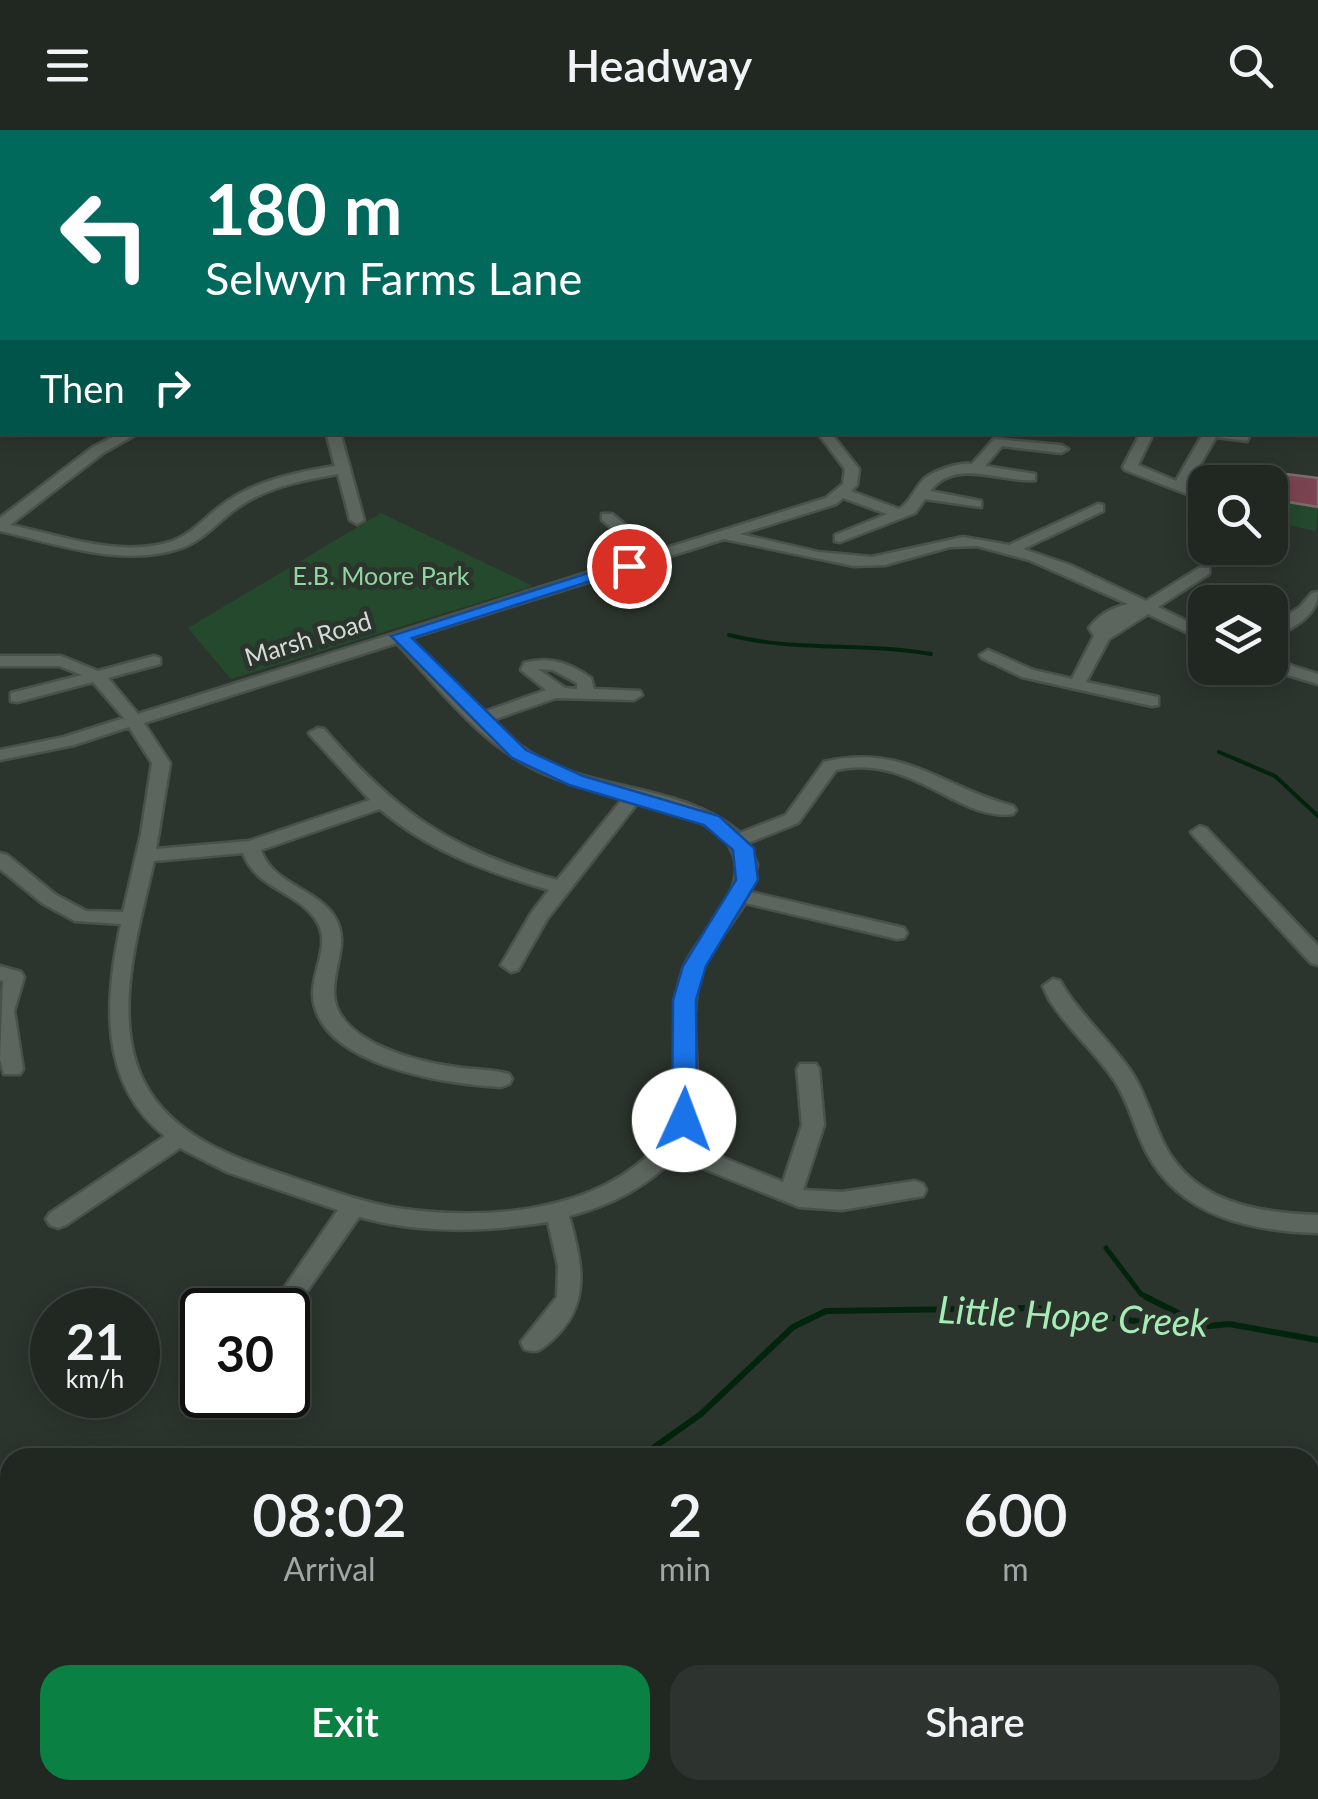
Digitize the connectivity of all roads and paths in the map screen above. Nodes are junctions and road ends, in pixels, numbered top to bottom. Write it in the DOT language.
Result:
graph roads {
  1 [pos="128,435"];
  2 [pos="334,435"];
  3 [pos="826,435"];
  4 [pos="1146,435"];
  5 [pos="1210,435"];
  6 [pos="1061,449"];
  7 [pos="976,468"];
  8 [pos="343,469"];
  9 [pos="1030,477"];
  10 [pos="1179,488"];
  11 [pos="1188,491"];
  12 [pos="843,493"];
  13 [pos="922,494"];
  14 [pos="976,504"];
  15 [pos="1098,508"];
  16 [pos="899,514"];
  17 [pos="607,517"];
  18 [pos="358,520"];
  19 [pos="0,526"];
  20 [pos="726,535"];
  21 [pos="840,538"];
  22 [pos="1007,551"];
  23 [pos="656,557"];
  24 [pos="1204,571"];
  25 [pos="1317,596"];
  26 [pos="1144,607"];
  27 [pos="1288,622"];
  28 [pos="1188,628"];
  29 [pos="400,636"];
  30 [pos="988,655"];
  31 [pos="0,661"];
  32 [pos="154,661"];
  33 [pos="1288,670"];
  34 [pos="99,675"];
  35 [pos="1318,679"];
  36 [pos="1077,684"];
  37 [pos="586,691"];
  38 [pos="559,692"];
  39 [pos="634,695"];
  40 [pos="17,697"];
  41 [pos="1152,702"];
  42 [pos="480,718"];
  43 [pos="133,721"];
  44 [pos="318,734"];
  45 [pos="0,755"];
  46 [pos="633,797"];
  47 [pos="379,803"];
  48 [pos="1008,810"];
  49 [pos="1200,832"];
  50 [pos="738,840"];
  51 [pos="251,847"];
  52 [pos="148,856"];
  53 [pos="4,868"];
  54 [pos="560,887"];
  55 [pos="739,895"];
  56 [pos="132,918"];
  57 [pos="896,933"];
  58 [pos="1318,958"];
  59 [pos="512,965"];
  60 [pos="0,972"];
  61 [pos="1053,986"];
  62 [pos="12,1069"];
  63 [pos="808,1069"];
  64 [pos="501,1079"];
  65 [pos="179,1138"];
  66 [pos="672,1146"];
  67 [pos="914,1190"];
  68 [pos="790,1195"];
  69 [pos="353,1207"];
  70 [pos="556,1210"];
  71 [pos="58,1219"];
  72 [pos="1318,1224"];
  73 [pos="296,1288"];
  74 [pos="533,1342"];
  1 -- 19 [label="street"];
  2 -- 8 [label="street"];
  3 -- 12 [label="street"];
  4 -- 10 [label="street"];
  5 -- 10 [label="street"];
  6 -- 7 [label="street"];
  7 -- 9 [label="street"];
  7 -- 13 [label="street"];
  8 -- 18 [label="street"];
  8 -- 19 [label="street"];
  10 -- 11 [label="street"];
  12 -- 16 [label="street"];
  12 -- 20 [label="street, Marsh Road"];
  13 -- 14 [label="street"];
  13 -- 16 [label="street"];
  15 -- 22 [label="street"];
  16 -- 21 [label="street"];
  17 -- 23 [label="street"];
  20 -- 22 [label="street"];
  20 -- 23 [label="street, Marsh Road"];
  22 -- 26 [label="street"];
  23 -- 29 [label="street, Marsh Road"];
  24 -- 26 [label="street"];
  25 -- 27 [label="street"];
  26 -- 28 [label="street"];
  26 -- 36 [label="street"];
  29 -- 42 [label="street"];
  29 -- 43 [label="street, Marsh Road"];
  30 -- 36 [label="street"];
  31 -- 34 [label="street"];
  32 -- 34 [label="street"];
  33 -- 35 [label="street"];
  34 -- 40 [label="street"];
  34 -- 43 [label="street"];
  36 -- 41 [label="street"];
  37 -- 38 [label="street"];
  37 -- 38 [label="street"];
  37 -- 39 [label="street"];
  38 -- 42 [label="street"];
  42 -- 46 [label="street"];
  43 -- 45 [label="street, Marsh Road"];
  43 -- 52 [label="street"];
  44 -- 47 [label="street"];
  46 -- 50 [label="street"];
  46 -- 54 [label="street"];
  47 -- 51 [label="street"];
  47 -- 54 [label="street"];
  48 -- 50 [label="street"];
  49 -- 58 [label="street"];
  50 -- 55 [label="street"];
  51 -- 52 [label="street"];
  51 -- 64 [label="street"];
  52 -- 56 [label="street"];
  53 -- 56 [label="street"];
  54 -- 59 [label="street"];
  55 -- 57 [label="street"];
  55 -- 66 [label="street"];
  56 -- 65 [label="street"];
  60 -- 62 [label="street"];
  61 -- 72 [label="street"];
  63 -- 68 [label="street"];
  65 -- 69 [label="street"];
  65 -- 71 [label="street"];
  66 -- 68 [label="street"];
  66 -- 70 [label="street"];
  67 -- 68 [label="street"];
  69 -- 70 [label="street"];
  69 -- 73 [label="street"];
  70 -- 74 [label="street"];
}
